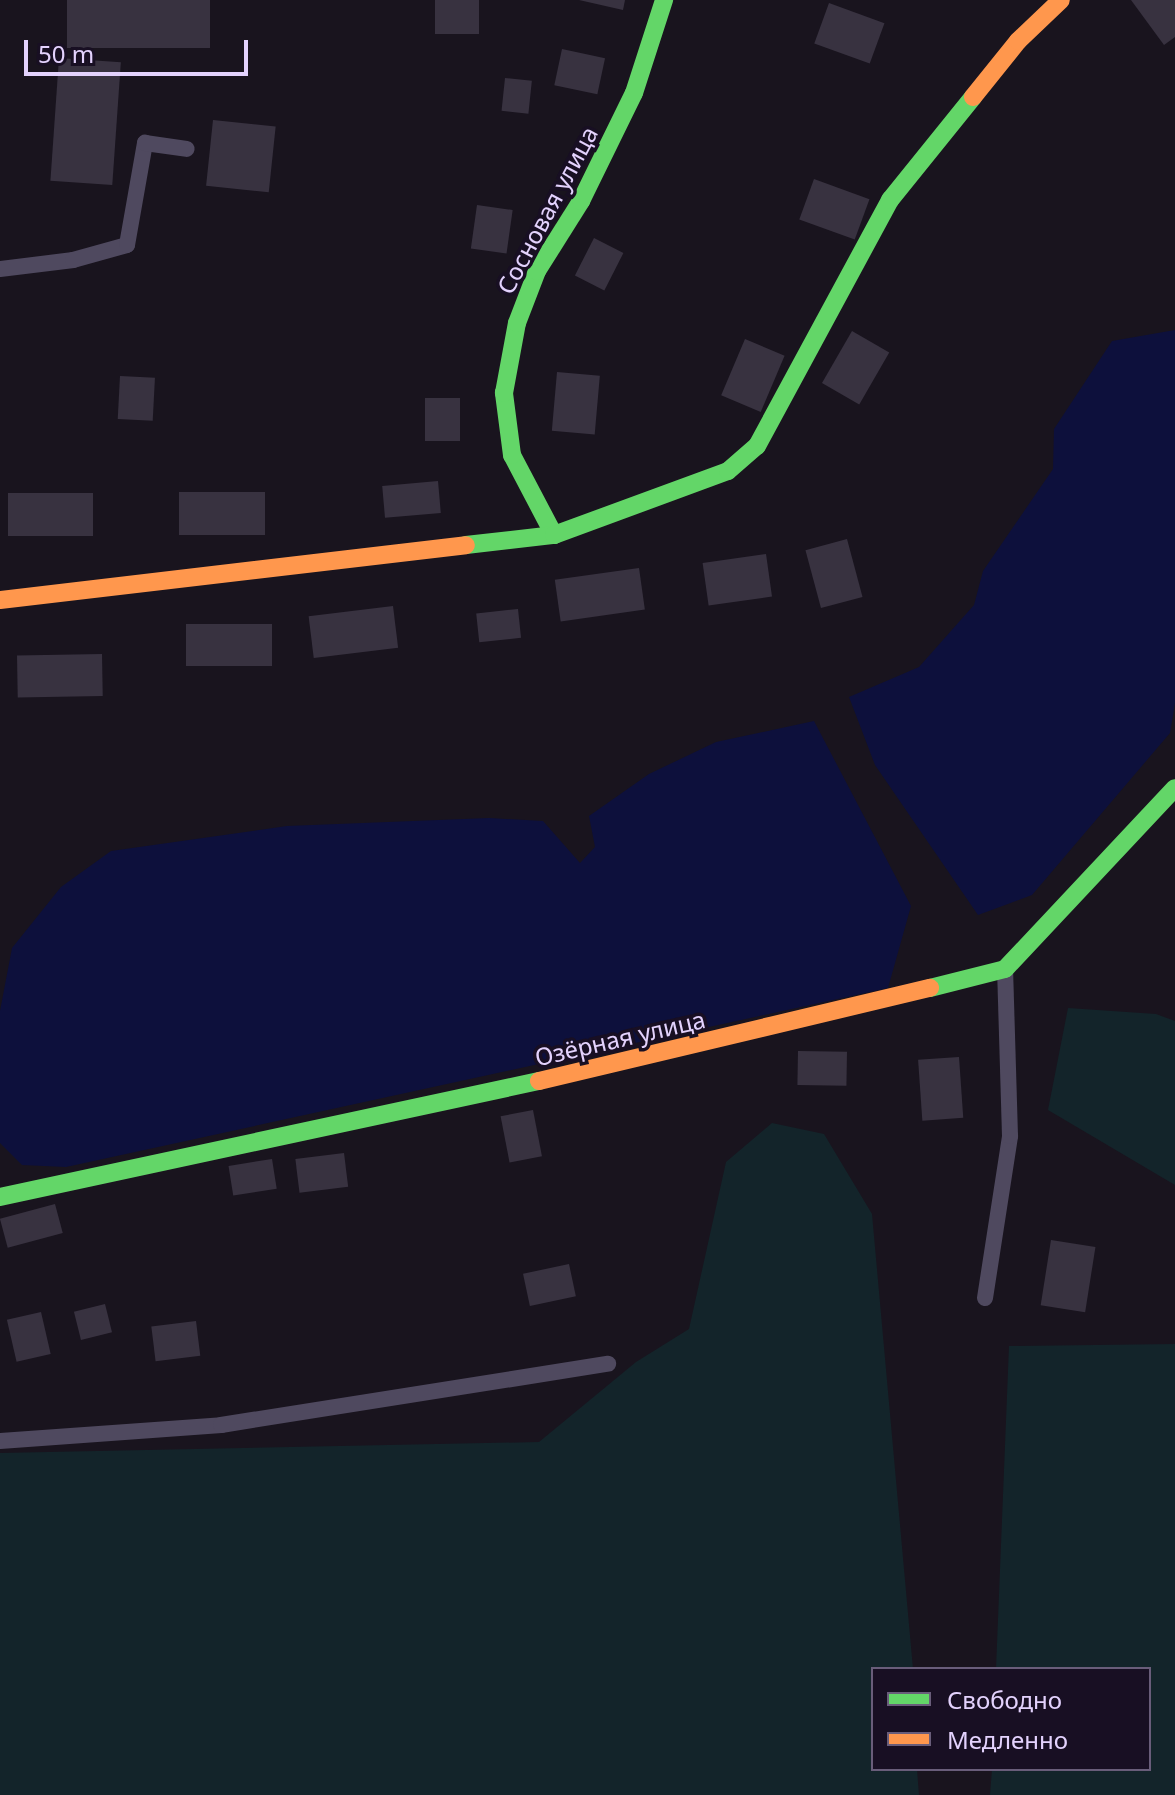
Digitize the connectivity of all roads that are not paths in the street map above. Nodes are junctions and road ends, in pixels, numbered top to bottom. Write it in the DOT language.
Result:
graph roads {
  1 [pos="664,0"];
  2 [pos="1061,0"];
  3 [pos="187,149"];
  4 [pos="0,269"];
  5 [pos="554,535"];
  6 [pos="0,600"];
  7 [pos="1175,788"];
  8 [pos="1005,969"];
  9 [pos="0,1197"];
  10 [pos="985,1298"];
  11 [pos="608,1364"];
  12 [pos="0,1441"];
  1 -- 5 [label="street, Сосновая улица"];
  2 -- 5 [label="street"];
  3 -- 4 [label="lane"];
  5 -- 6 [label="street"];
  7 -- 8 [label="street"];
  8 -- 9 [label="street, Озёрная улица"];
  8 -- 10 [label="lane"];
  11 -- 12 [label="lane"];
}
